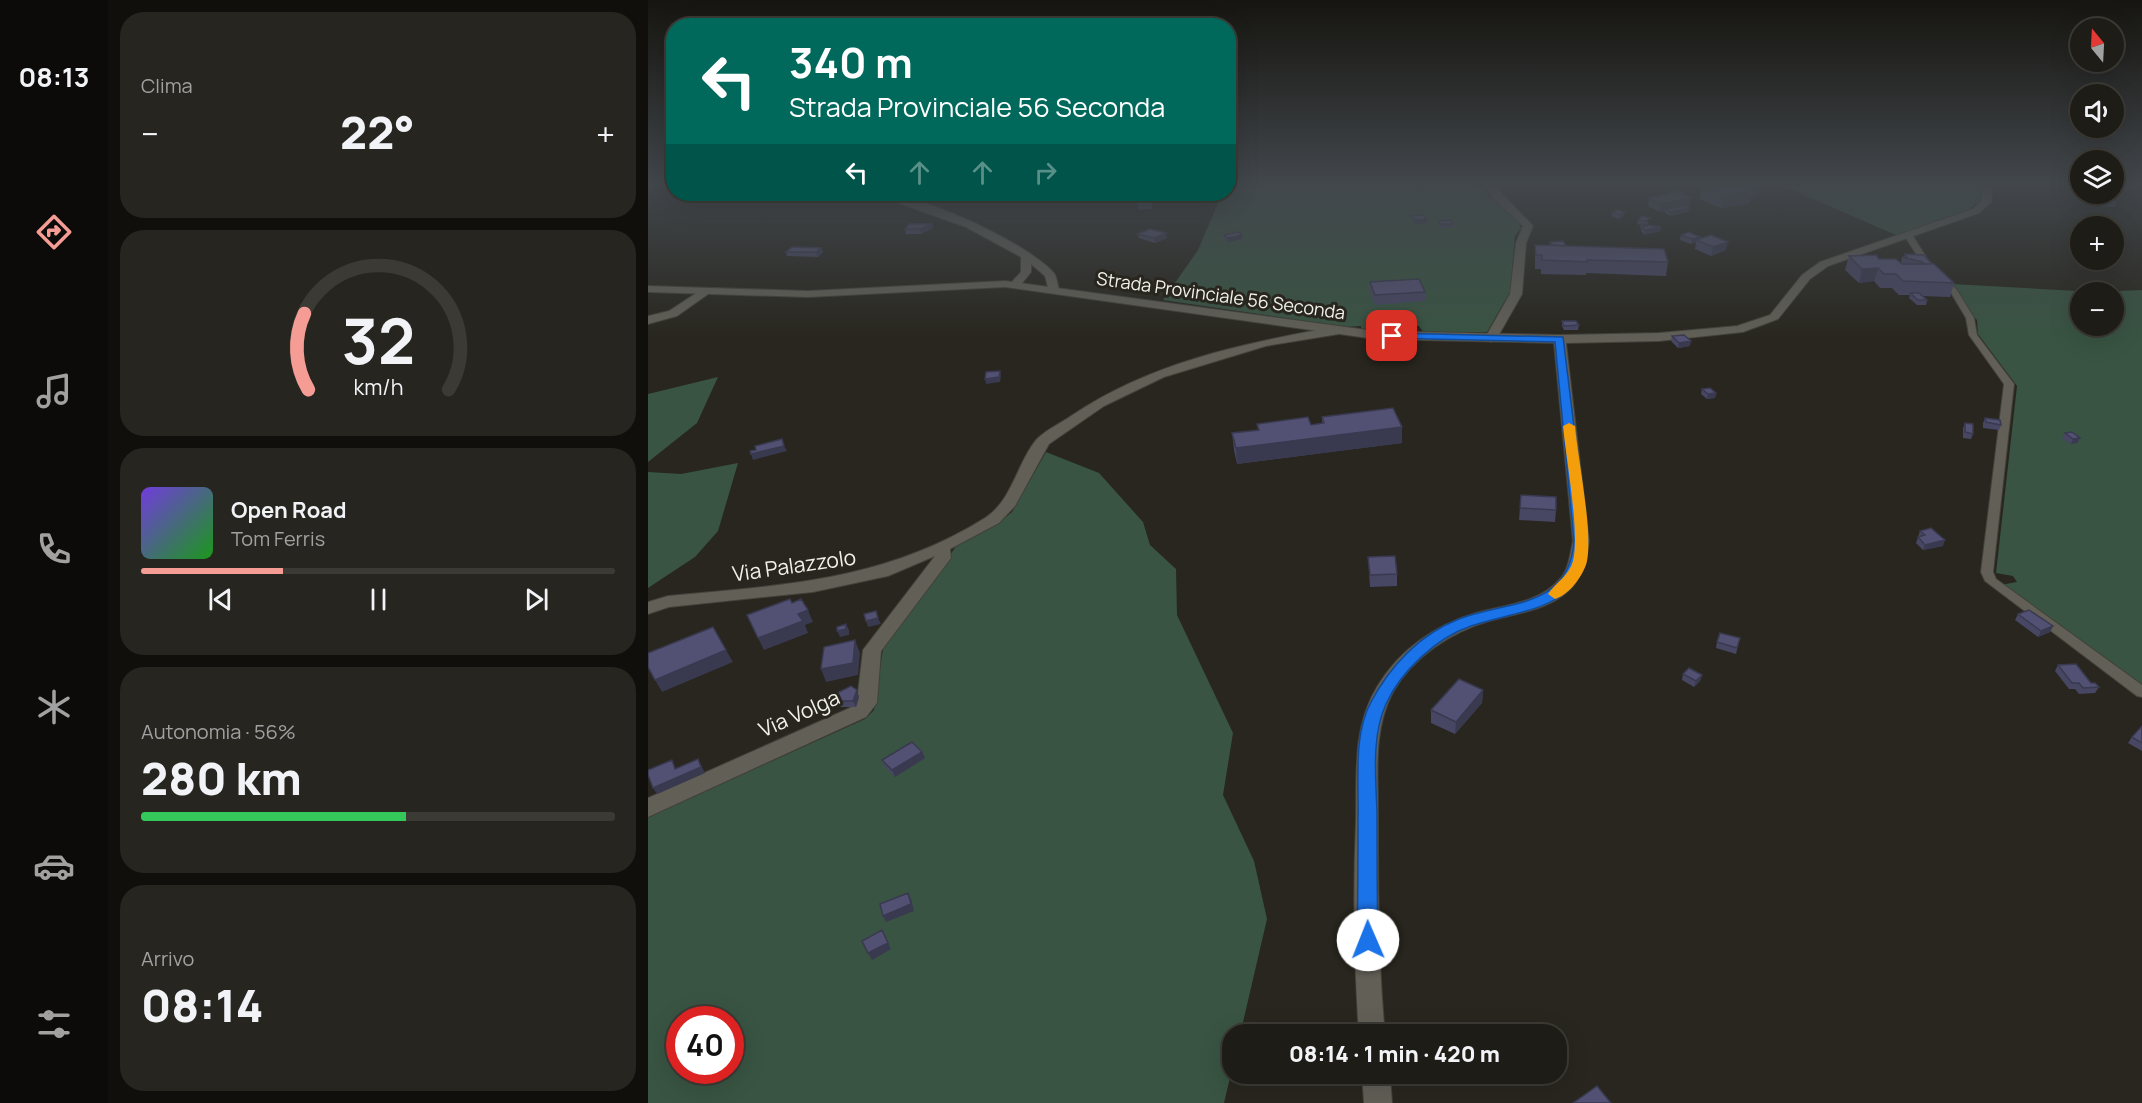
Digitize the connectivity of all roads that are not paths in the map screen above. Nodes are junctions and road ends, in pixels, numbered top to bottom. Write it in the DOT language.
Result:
graph roads {
  1 [pos="990,236"];
  2 [pos="1524,236"];
  3 [pos="1904,236"];
  4 [pos="1909,236"];
  5 [pos="1026,257"];
  6 [pos="1015,285"];
  7 [pos="648,289"];
  8 [pos="1053,289"];
  9 [pos="705,292"];
  10 [pos="648,320"];
  11 [pos="1335,331"];
  12 [pos="1491,338"];
  13 [pos="1560,339"];
  14 [pos="942,547"];
  15 [pos="648,608"];
  16 [pos="2142,692"];
  17 [pos="648,807"];
  18 [pos="1372,1024"];
  19 [pos="1377,1084"];
  20 [pos="1378,1103"];
  1 -- 5 [label="street"];
  2 -- 12 [label="street"];
  3 -- 13 [label="street, Strada Provinciale 56 Seconda"];
  4 -- 16 [label="lane"];
  5 -- 6 [label="street"];
  5 -- 8 [label="street"];
  6 -- 8 [label="street, Strada Provinciale 56 Seconda"];
  6 -- 9 [label="street, Strada Provinciale 56 Seconda"];
  7 -- 9 [label="street, Strada Provinciale 56 Seconda"];
  8 -- 11 [label="street, Strada Provinciale 56 Seconda"];
  9 -- 10 [label="street"];
  11 -- 12 [label="street, Strada Provinciale 56 Seconda"];
  11 -- 14 [label="street, Via Palazzolo"];
  12 -- 13 [label="street, Strada Provinciale 56 Seconda"];
  13 -- 18 [label="street"];
  14 -- 15 [label="street, Via Palazzolo"];
  14 -- 17 [label="street, Via Volga"];
  19 -- 20 [label="street"];
}
